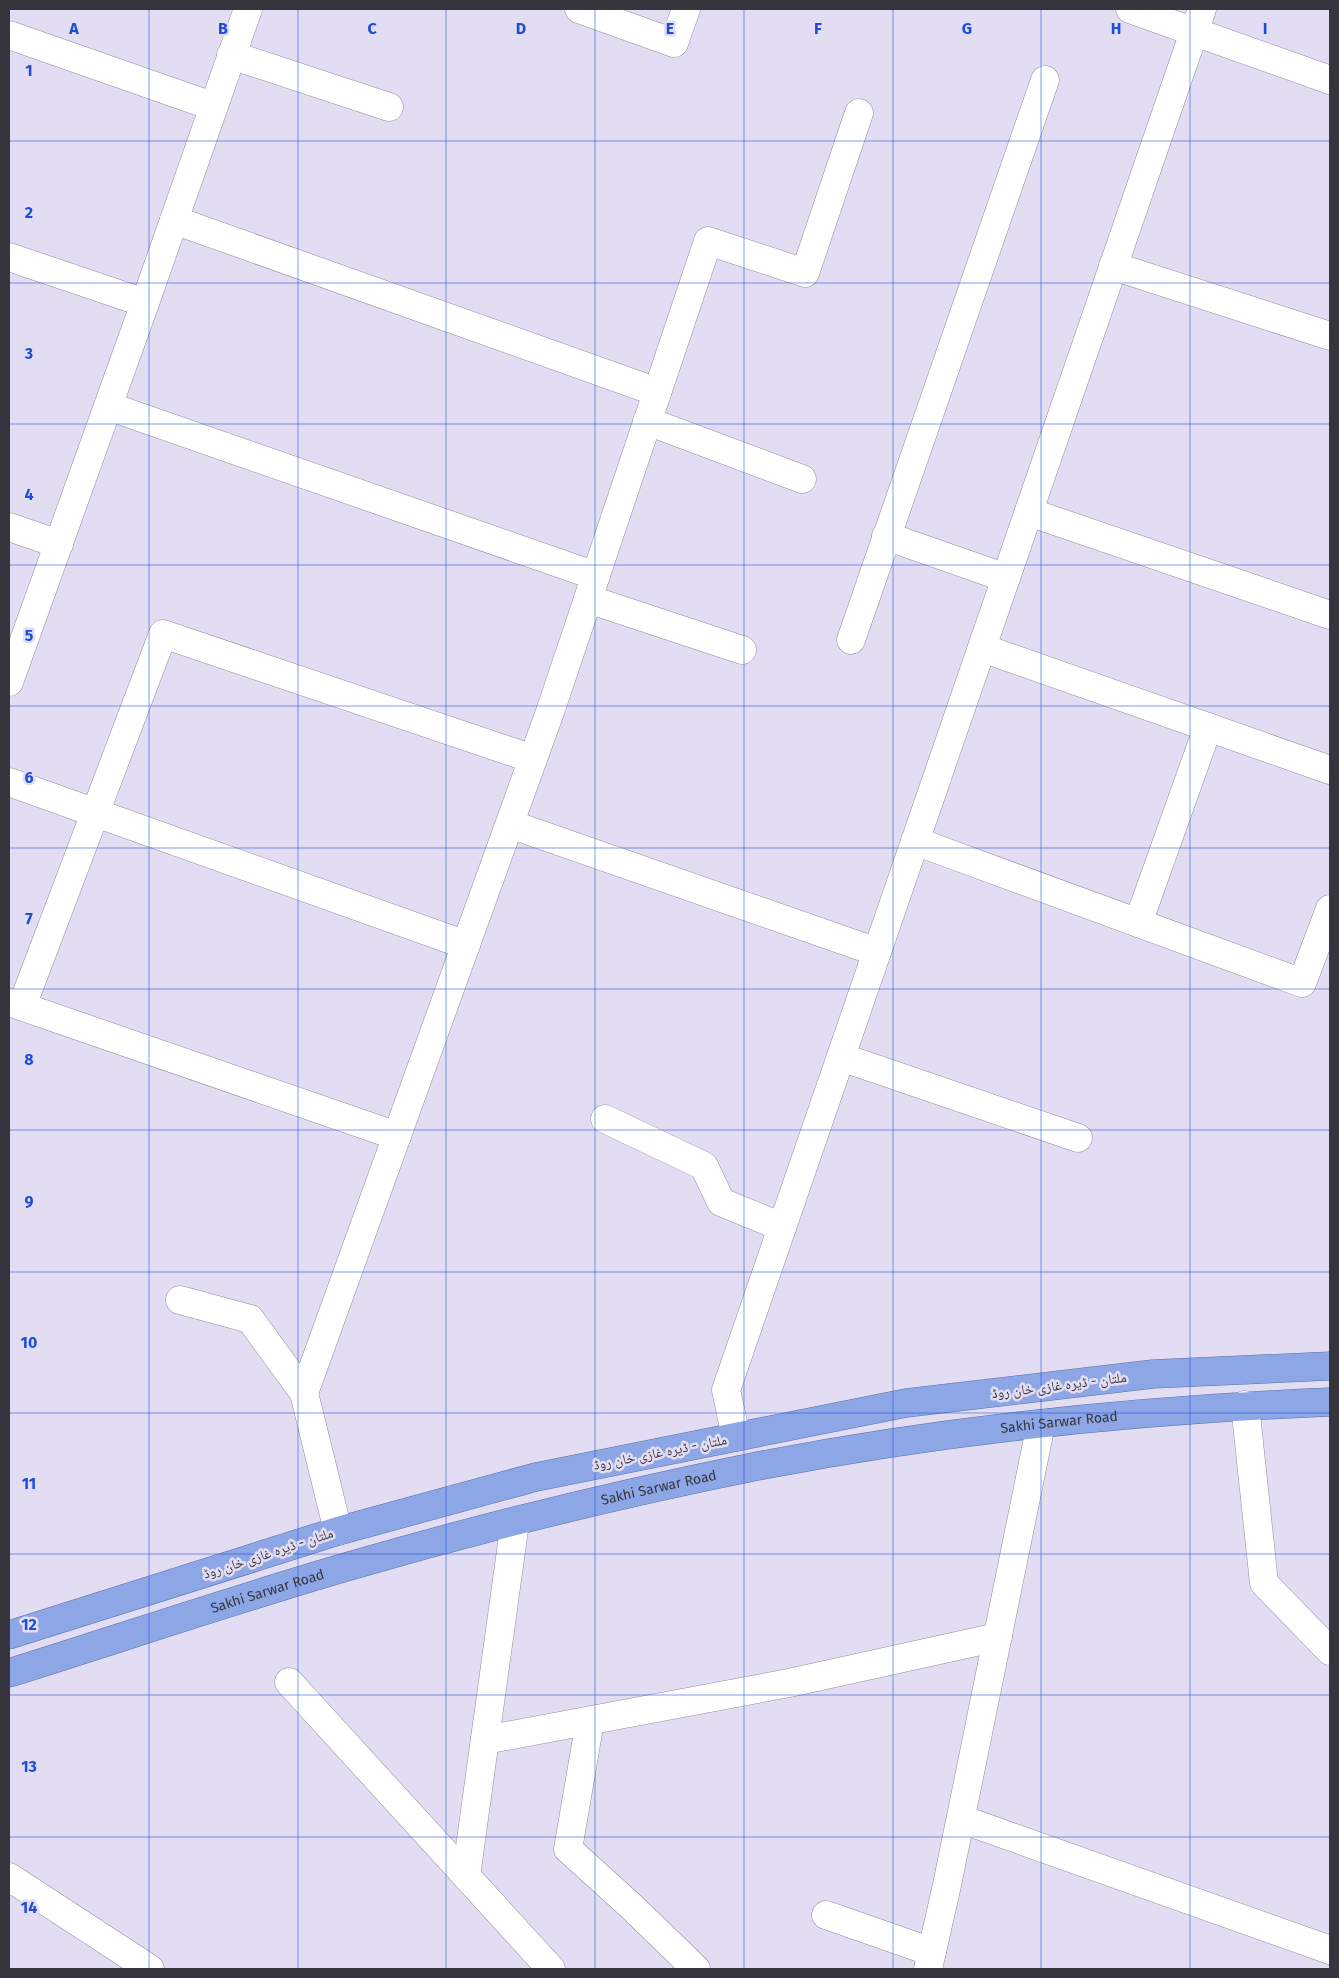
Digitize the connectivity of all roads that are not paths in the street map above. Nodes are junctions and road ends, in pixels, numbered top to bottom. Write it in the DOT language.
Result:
graph roads {
  1 [pos="248,9"];
  2 [pos="579,9"];
  3 [pos="686,9"];
  4 [pos="1130,9"];
  5 [pos="1198,20"];
  6 [pos="9,35"];
  7 [pos="231,55"];
  8 [pos="1045,80"];
  9 [pos="1330,80"];
  10 [pos="212,106"];
  11 [pos="389,106"];
  12 [pos="859,113"];
  13 [pos="174,220"];
  14 [pos="9,257"];
  15 [pos="1113,266"];
  16 [pos="145,303"];
  17 [pos="1330,336"];
  18 [pos="657,392"];
  19 [pos="108,406"];
  20 [pos="647,422"];
  21 [pos="802,479"];
  22 [pos="1029,512"];
  23 [pos="9,527"];
  24 [pos="886,536"];
  25 [pos="59,544"];
  26 [pos="1006,578"];
  27 [pos="592,588"];
  28 [pos="1330,615"];
  29 [pos="851,640"];
  30 [pos="982,648"];
  31 [pos="742,650"];
  32 [pos="9,682"];
  33 [pos="1208,727"];
  34 [pos="533,759"];
  35 [pos="1330,770"];
  36 [pos="9,782"];
  37 [pos="95,813"];
  38 [pos="510,824"];
  39 [pos="915,842"];
  40 [pos="1330,909"];
  41 [pos="1138,923"];
  42 [pos="466,945"];
  43 [pos="877,952"];
  44 [pos="15,1004"];
  45 [pos="841,1056"];
  46 [pos="605,1119"];
  47 [pos="397,1136"];
  48 [pos="1078,1138"];
  49 [pos="782,1227"];
  50 [pos="180,1300"];
  51 [pos="1330,1366"];
  52 [pos="304,1393"];
  53 [pos="1330,1402"];
  54 [pos="906,1403"];
  55 [pos="1245,1405"];
  56 [pos="1041,1424"];
  57 [pos="736,1437"];
  58 [pos="914,1441"];
  59 [pos="515,1522"];
  60 [pos="338,1530"];
  61 [pos="9,1635"];
  62 [pos="998,1637"];
  63 [pos="1330,1651"];
  64 [pos="9,1673"];
  65 [pos="289,1682"];
  66 [pos="590,1721"];
  67 [pos="485,1740"];
  68 [pos="961,1819"];
  69 [pos="466,1876"];
  70 [pos="9,1877"];
  71 [pos="826,1915"];
  72 [pos="1330,1950"];
  73 [pos="930,1961"];
  74 [pos="150,1969"];
  75 [pos="551,1969"];
  76 [pos="696,1969"];
  1 -- 7 [label="street"];
  2 -- 3 [label="street"];
  4 -- 5 [label="street"];
  5 -- 9 [label="street"];
  5 -- 15 [label="street"];
  6 -- 10 [label="street"];
  7 -- 10 [label="street"];
  7 -- 11 [label="street"];
  8 -- 24 [label="street"];
  10 -- 13 [label="street"];
  12 -- 18 [label="street"];
  13 -- 16 [label="street"];
  13 -- 18 [label="street"];
  14 -- 16 [label="street"];
  15 -- 17 [label="street"];
  15 -- 22 [label="street"];
  16 -- 19 [label="street"];
  18 -- 20 [label="street"];
  19 -- 25 [label="street"];
  19 -- 27 [label="street"];
  20 -- 21 [label="street"];
  20 -- 27 [label="street"];
  22 -- 26 [label="street"];
  22 -- 28 [label="street"];
  23 -- 25 [label="street"];
  24 -- 26 [label="street"];
  24 -- 29 [label="street"];
  25 -- 32 [label="street"];
  26 -- 30 [label="street"];
  27 -- 31 [label="street"];
  27 -- 34 [label="street"];
  30 -- 33 [label="street"];
  30 -- 39 [label="street"];
  33 -- 35 [label="street"];
  33 -- 41 [label="street"];
  34 -- 37 [label="street"];
  34 -- 38 [label="street"];
  36 -- 37 [label="street"];
  37 -- 42 [label="street"];
  37 -- 44 [label="street"];
  38 -- 42 [label="street"];
  38 -- 43 [label="street"];
  39 -- 41 [label="street"];
  39 -- 43 [label="street"];
  40 -- 41 [label="street"];
  42 -- 47 [label="street"];
  43 -- 45 [label="street"];
  44 -- 47 [label="street"];
  45 -- 48 [label="street"];
  45 -- 49 [label="street"];
  46 -- 49 [label="street"];
  47 -- 52 [label="street"];
  49 -- 57 [label="street"];
  50 -- 52 [label="street"];
  51 -- 54 [label="highway, ملتان - ڈیرہ غازی خان روڈ"];
  52 -- 60 [label="street"];
  53 -- 55 [label="highway, Sakhi Sarwar Road"];
  54 -- 57 [label="highway, ملتان - ڈیرہ غازی خان روڈ"];
  54 -- 58 [label="highway"];
  55 -- 56 [label="highway, Sakhi Sarwar Road"];
  55 -- 63 [label="street"];
  56 -- 58 [label="highway, Sakhi Sarwar Road"];
  56 -- 62 [label="street"];
  57 -- 60 [label="highway, ملتان - ڈیرہ غازی خان روڈ"];
  58 -- 59 [label="highway, Sakhi Sarwar Road"];
  59 -- 64 [label="highway, Sakhi Sarwar Road"];
  59 -- 67 [label="street"];
  60 -- 61 [label="highway, ملتان - ڈیرہ غازی خان روڈ"];
  62 -- 66 [label="street"];
  62 -- 68 [label="street"];
  65 -- 69 [label="street"];
  66 -- 67 [label="street"];
  66 -- 76 [label="street"];
  67 -- 69 [label="street"];
  68 -- 72 [label="street"];
  68 -- 73 [label="street"];
  69 -- 75 [label="street"];
  70 -- 74 [label="street"];
  71 -- 73 [label="street"];
}
